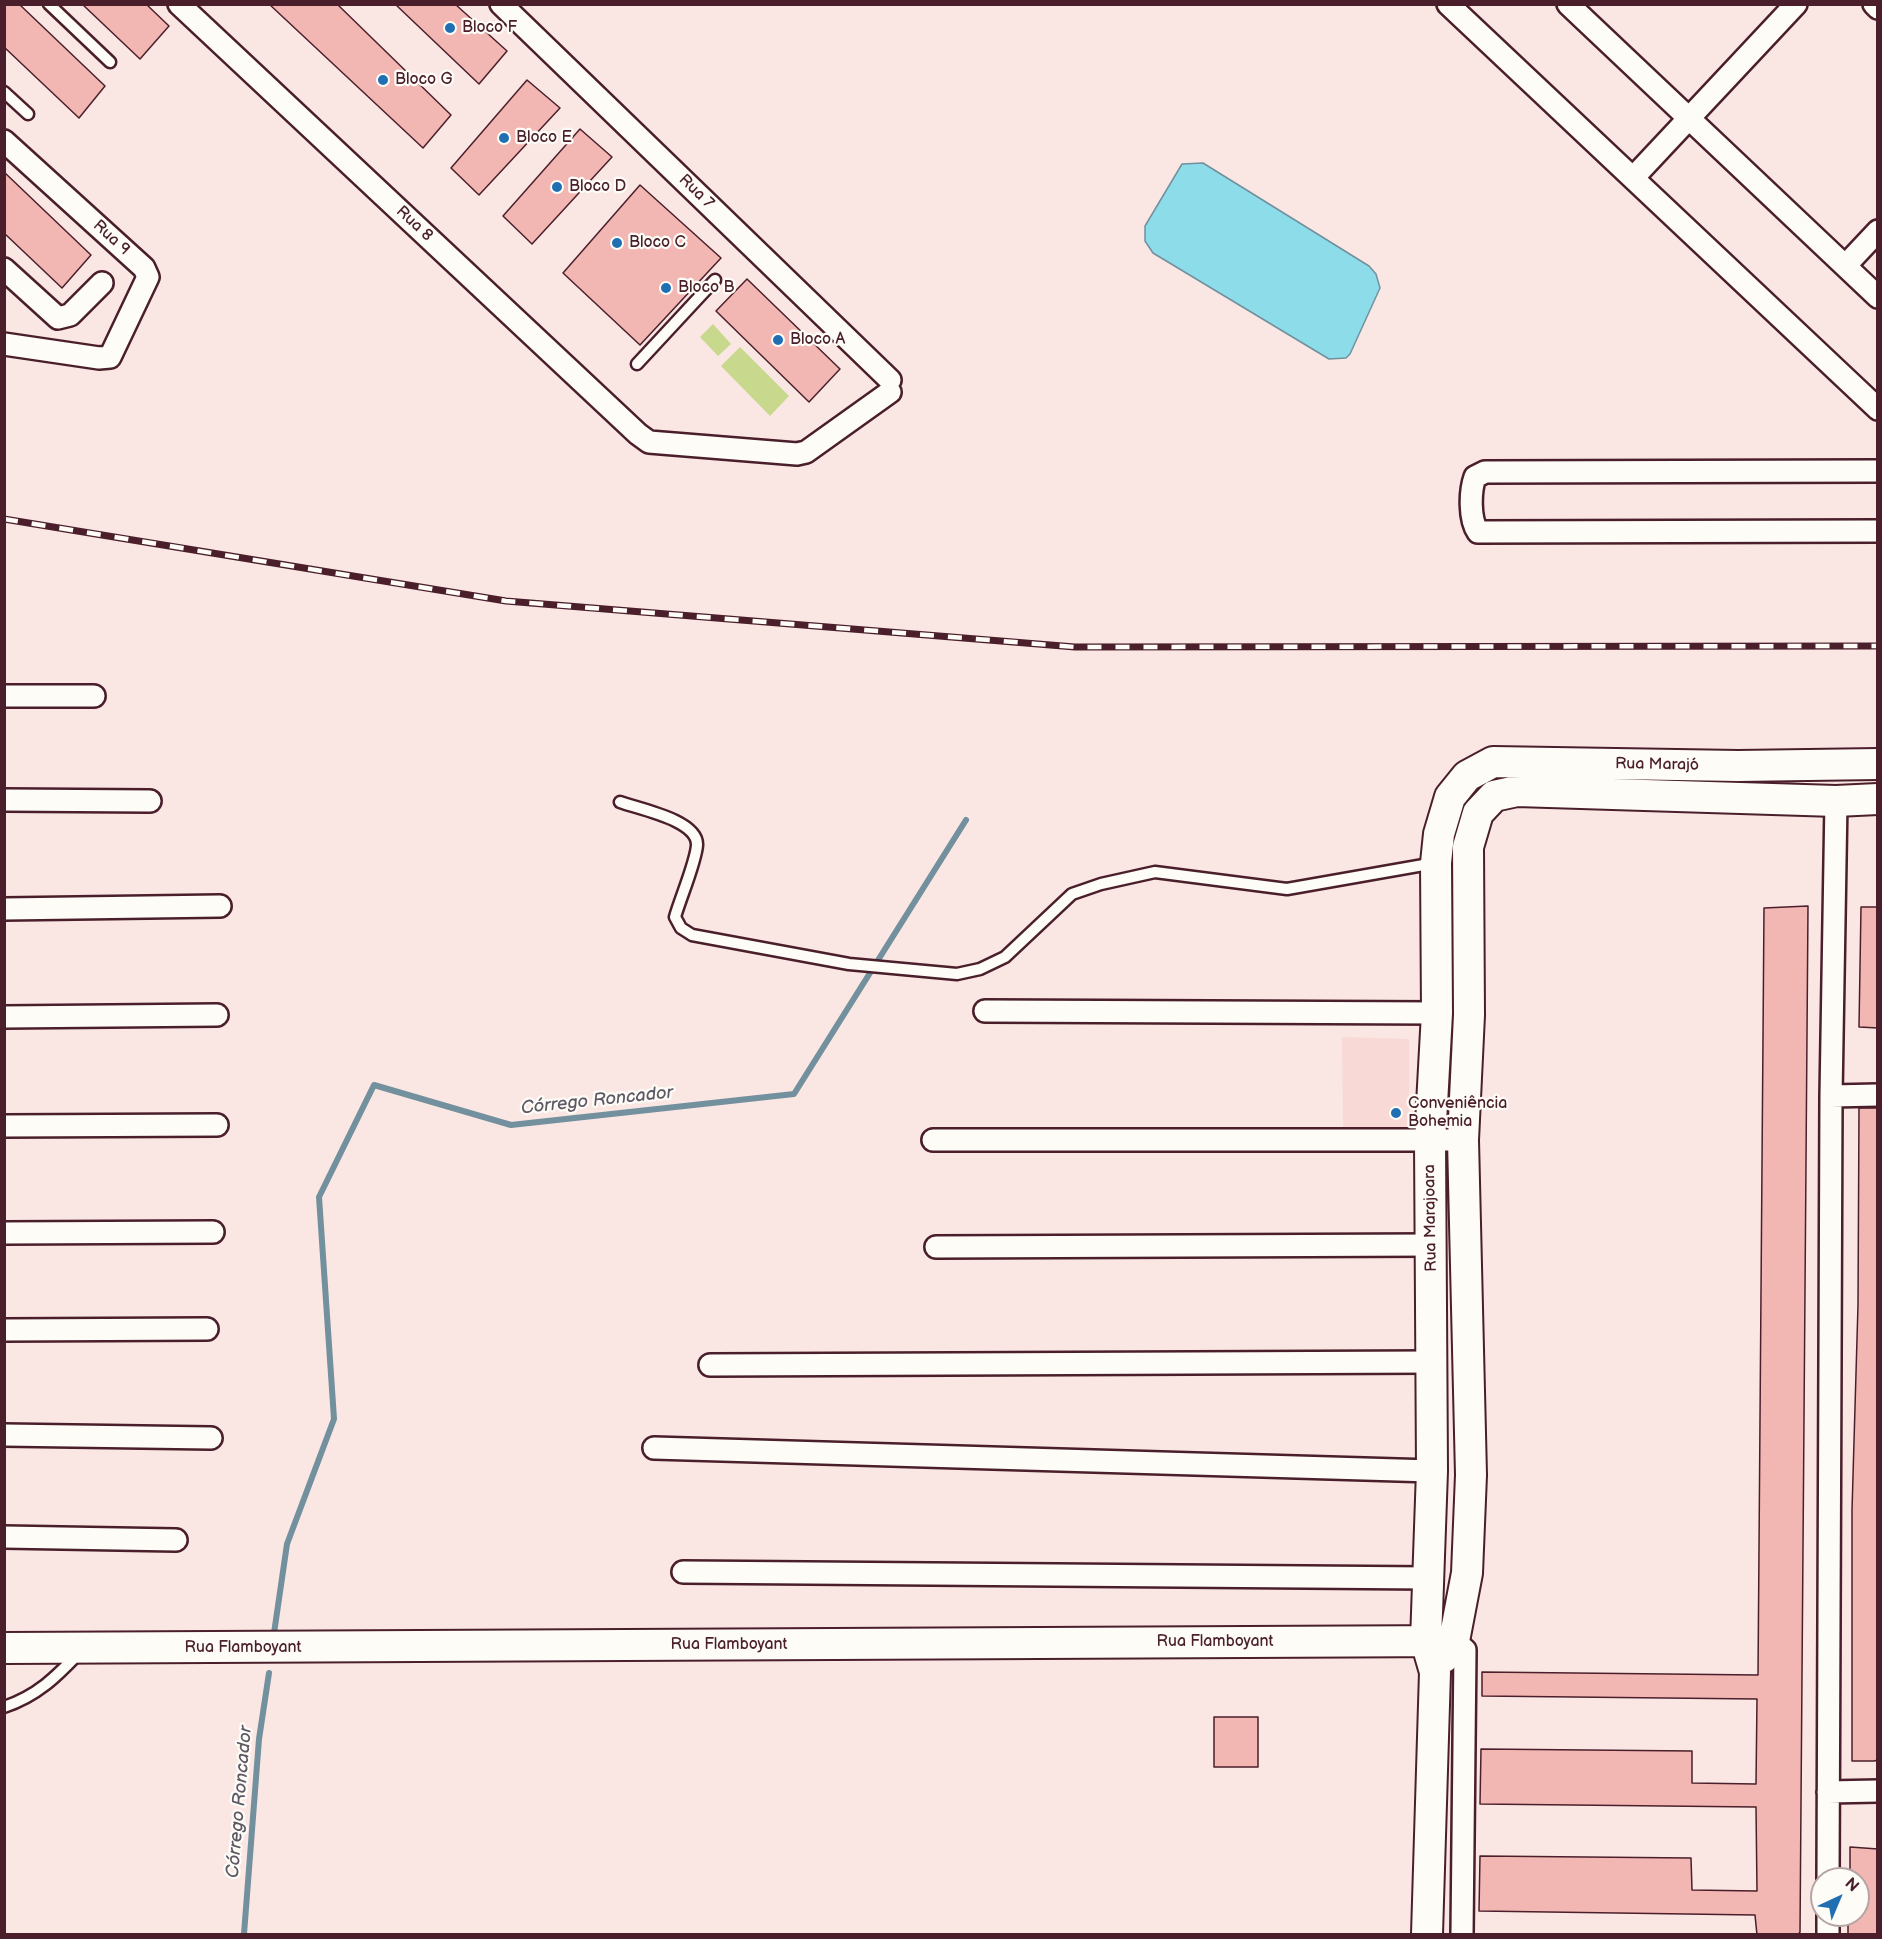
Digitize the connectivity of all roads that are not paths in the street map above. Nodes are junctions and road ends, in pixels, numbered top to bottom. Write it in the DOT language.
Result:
graph roads {
  1 [pos="49,4"];
  2 [pos="179,4"];
  3 [pos="501,4"];
  4 [pos="1448,4"];
  5 [pos="1568,4"];
  6 [pos="1796,4"];
  7 [pos="1874,4"];
  8 [pos="1878,8"];
  9 [pos="110,62"];
  10 [pos="4,92"];
  11 [pos="28,114"];
  12 [pos="1689,120"];
  13 [pos="4,141"];
  14 [pos="1633,178"];
  15 [pos="1878,231"];
  16 [pos="1846,265"];
  17 [pos="4,269"];
  18 [pos="715,279"];
  19 [pos="102,283"];
  20 [pos="1878,297"];
  21 [pos="4,344"];
  22 [pos="637,364"];
  23 [pos="890,386"];
  24 [pos="1878,409"];
  25 [pos="1878,471"];
  26 [pos="1878,531"];
  27 [pos="4,696"];
  28 [pos="94,696"];
  29 [pos="1878,764"];
  30 [pos="1450,797"];
  31 [pos="1878,799"];
  32 [pos="4,800"];
  33 [pos="150,801"];
  34 [pos="1836,801"];
  35 [pos="620,802"];
  36 [pos="1478,813"];
  37 [pos="1436,863"];
  38 [pos="220,906"];
  39 [pos="4,909"];
  40 [pos="985,1011"];
  41 [pos="1437,1013"];
  42 [pos="217,1015"];
  43 [pos="4,1017"];
  44 [pos="1878,1095"];
  45 [pos="1831,1096"];
  46 [pos="218,1125"];
  47 [pos="4,1126"];
  48 [pos="933,1140"];
  49 [pos="1463,1140"];
  50 [pos="1430,1141"];
  51 [pos="213,1232"];
  52 [pos="4,1233"];
  53 [pos="1432,1245"];
  54 [pos="936,1247"];
  55 [pos="207,1329"];
  56 [pos="4,1330"];
  57 [pos="1434,1362"];
  58 [pos="710,1365"];
  59 [pos="4,1435"];
  60 [pos="211,1438"];
  61 [pos="654,1448"];
  62 [pos="1432,1471"];
  63 [pos="4,1537"];
  64 [pos="176,1539"];
  65 [pos="683,1572"];
  66 [pos="1429,1578"];
  67 [pos="1440,1641"];
  68 [pos="4,1648"];
  69 [pos="84,1649"];
  70 [pos="4,1707"];
  71 [pos="1878,1791"];
  72 [pos="1828,1792"];
  73 [pos="1828,1867"];
  74 [pos="1427,1935"];
  75 [pos="1462,1935"];
  1 -- 9 [label="lane"];
  2 -- 23 [label="street, Rua 8"];
  3 -- 23 [label="street, Rua 7"];
  4 -- 14 [label="street"];
  5 -- 12 [label="street"];
  6 -- 12 [label="street"];
  7 -- 8 [label="street"];
  10 -- 11 [label="lane"];
  12 -- 14 [label="street"];
  12 -- 16 [label="street"];
  13 -- 21 [label="street, Rua 9"];
  14 -- 24 [label="street"];
  15 -- 16 [label="street"];
  16 -- 20 [label="street"];
  17 -- 19 [label="street"];
  18 -- 22 [label="lane"];
  25 -- 26 [label="street"];
  27 -- 28 [label="street"];
  29 -- 30 [label="street, Rua Marajó"];
  30 -- 36 [label="street"];
  30 -- 37 [label="street, Rua Marajoara"];
  31 -- 34 [label="street, Rua Marajó"];
  32 -- 33 [label="street"];
  34 -- 36 [label="street, Rua Marajó"];
  34 -- 45 [label="street"];
  35 -- 37 [label="lane"];
  36 -- 49 [label="street, Rua Marajoara"];
  37 -- 41 [label="street, Rua Marajoara"];
  38 -- 39 [label="street"];
  40 -- 41 [label="street"];
  41 -- 50 [label="street, Rua Marajoara"];
  42 -- 43 [label="street"];
  44 -- 45 [label="street"];
  45 -- 72 [label="street"];
  46 -- 47 [label="street"];
  48 -- 50 [label="street"];
  49 -- 50 [label="street"];
  49 -- 67 [label="street, Rua Marajoara"];
  50 -- 53 [label="street, Rua Marajoara"];
  51 -- 52 [label="street"];
  53 -- 54 [label="street"];
  53 -- 57 [label="street, Rua Marajoara"];
  55 -- 56 [label="street"];
  57 -- 58 [label="street"];
  57 -- 62 [label="street, Rua Marajoara"];
  59 -- 60 [label="street"];
  61 -- 62 [label="street"];
  62 -- 66 [label="street, Rua Marajoara"];
  63 -- 64 [label="street"];
  65 -- 66 [label="street"];
  66 -- 67 [label="street, Rua Marajoara"];
  67 -- 69 [label="street, Rua Flamboyant"];
  67 -- 74 [label="street"];
  67 -- 75 [label="street"];
  68 -- 69 [label="street, Rua Flamboyant"];
  69 -- 70 [label="lane"];
  71 -- 72 [label="street"];
  72 -- 73 [label="street"];
}
